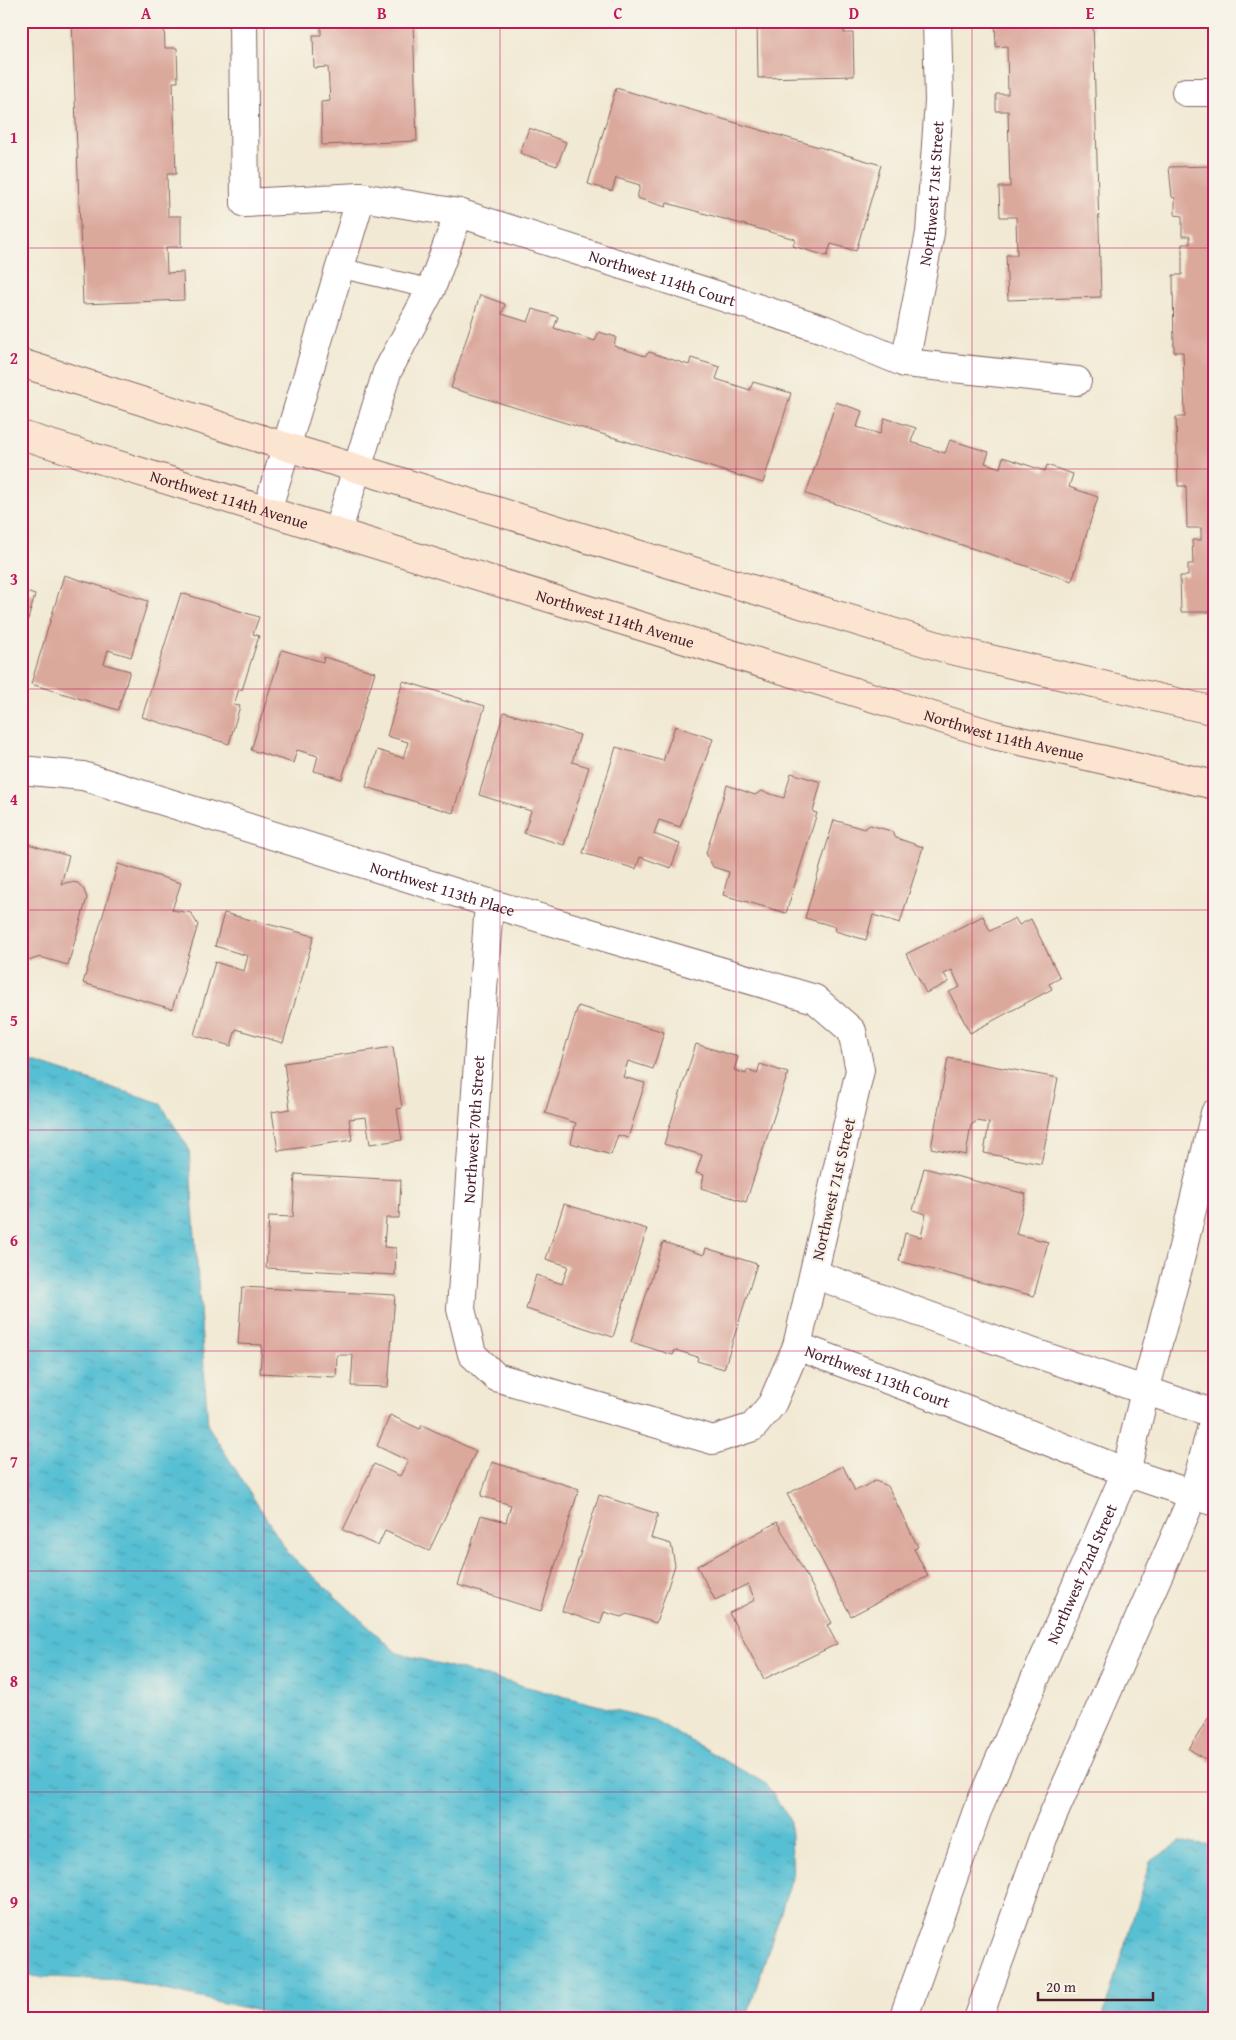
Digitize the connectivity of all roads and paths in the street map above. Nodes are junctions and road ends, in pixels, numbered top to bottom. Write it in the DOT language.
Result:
graph roads {
  1 [pos="243,21"];
  2 [pos="937,21"];
  3 [pos="1186,92"];
  4 [pos="1215,92"];
  5 [pos="361,197"];
  6 [pos="459,213"];
  7 [pos="340,268"];
  8 [pos="431,289"];
  9 [pos="21,363"];
  10 [pos="906,363"];
  11 [pos="1077,381"];
  12 [pos="21,435"];
  13 [pos="287,447"];
  14 [pos="358,467"];
  15 [pos="267,511"];
  16 [pos="336,533"];
  17 [pos="1215,711"];
  18 [pos="21,770"];
  19 [pos="1215,785"];
  20 [pos="489,903"];
  21 [pos="852,1031"];
  22 [pos="1215,1114"];
  23 [pos="814,1274"];
  24 [pos="797,1346"];
  25 [pos="472,1354"];
  26 [pos="1145,1391"];
  27 [pos="1215,1414"];
  28 [pos="1126,1472"];
  29 [pos="1204,1499"];
  30 [pos="902,2019"];
  31 [pos="978,2019"];
  1 -- 5 [label="street, Northwest 114th Court"];
  2 -- 10 [label="street, Northwest 71st Street"];
  3 -- 4 [label="street"];
  5 -- 6 [label="street, Northwest 114th Court"];
  5 -- 7 [label="street"];
  6 -- 8 [label="street"];
  6 -- 10 [label="street, Northwest 114th Court"];
  7 -- 8 [label="lane"];
  7 -- 13 [label="street"];
  8 -- 14 [label="street"];
  9 -- 13 [label="street"];
  10 -- 11 [label="street, Northwest 114th Court"];
  12 -- 15 [label="street, Northwest 114th Avenue"];
  13 -- 14 [label="street"];
  13 -- 15 [label="street"];
  14 -- 16 [label="street"];
  14 -- 17 [label="street"];
  15 -- 16 [label="street, Northwest 114th Avenue"];
  16 -- 19 [label="street, Northwest 114th Avenue"];
  18 -- 20 [label="street, Northwest 113th Place"];
  20 -- 21 [label="street, Northwest 113th Place"];
  20 -- 25 [label="street, Northwest 70th Street"];
  21 -- 23 [label="street, Northwest 71st Street"];
  22 -- 26 [label="street, Northwest 72nd Street"];
  23 -- 24 [label="street, Northwest 71st Street"];
  23 -- 26 [label="street"];
  24 -- 25 [label="street, Northwest 113th Court"];
  24 -- 28 [label="street, Northwest 113th Court"];
  26 -- 27 [label="street"];
  26 -- 28 [label="street, Northwest 72nd Street"];
  27 -- 29 [label="street"];
  28 -- 29 [label="street, Northwest 113th Court"];
  28 -- 30 [label="street, Northwest 72nd Street"];
  29 -- 31 [label="street"];
}
